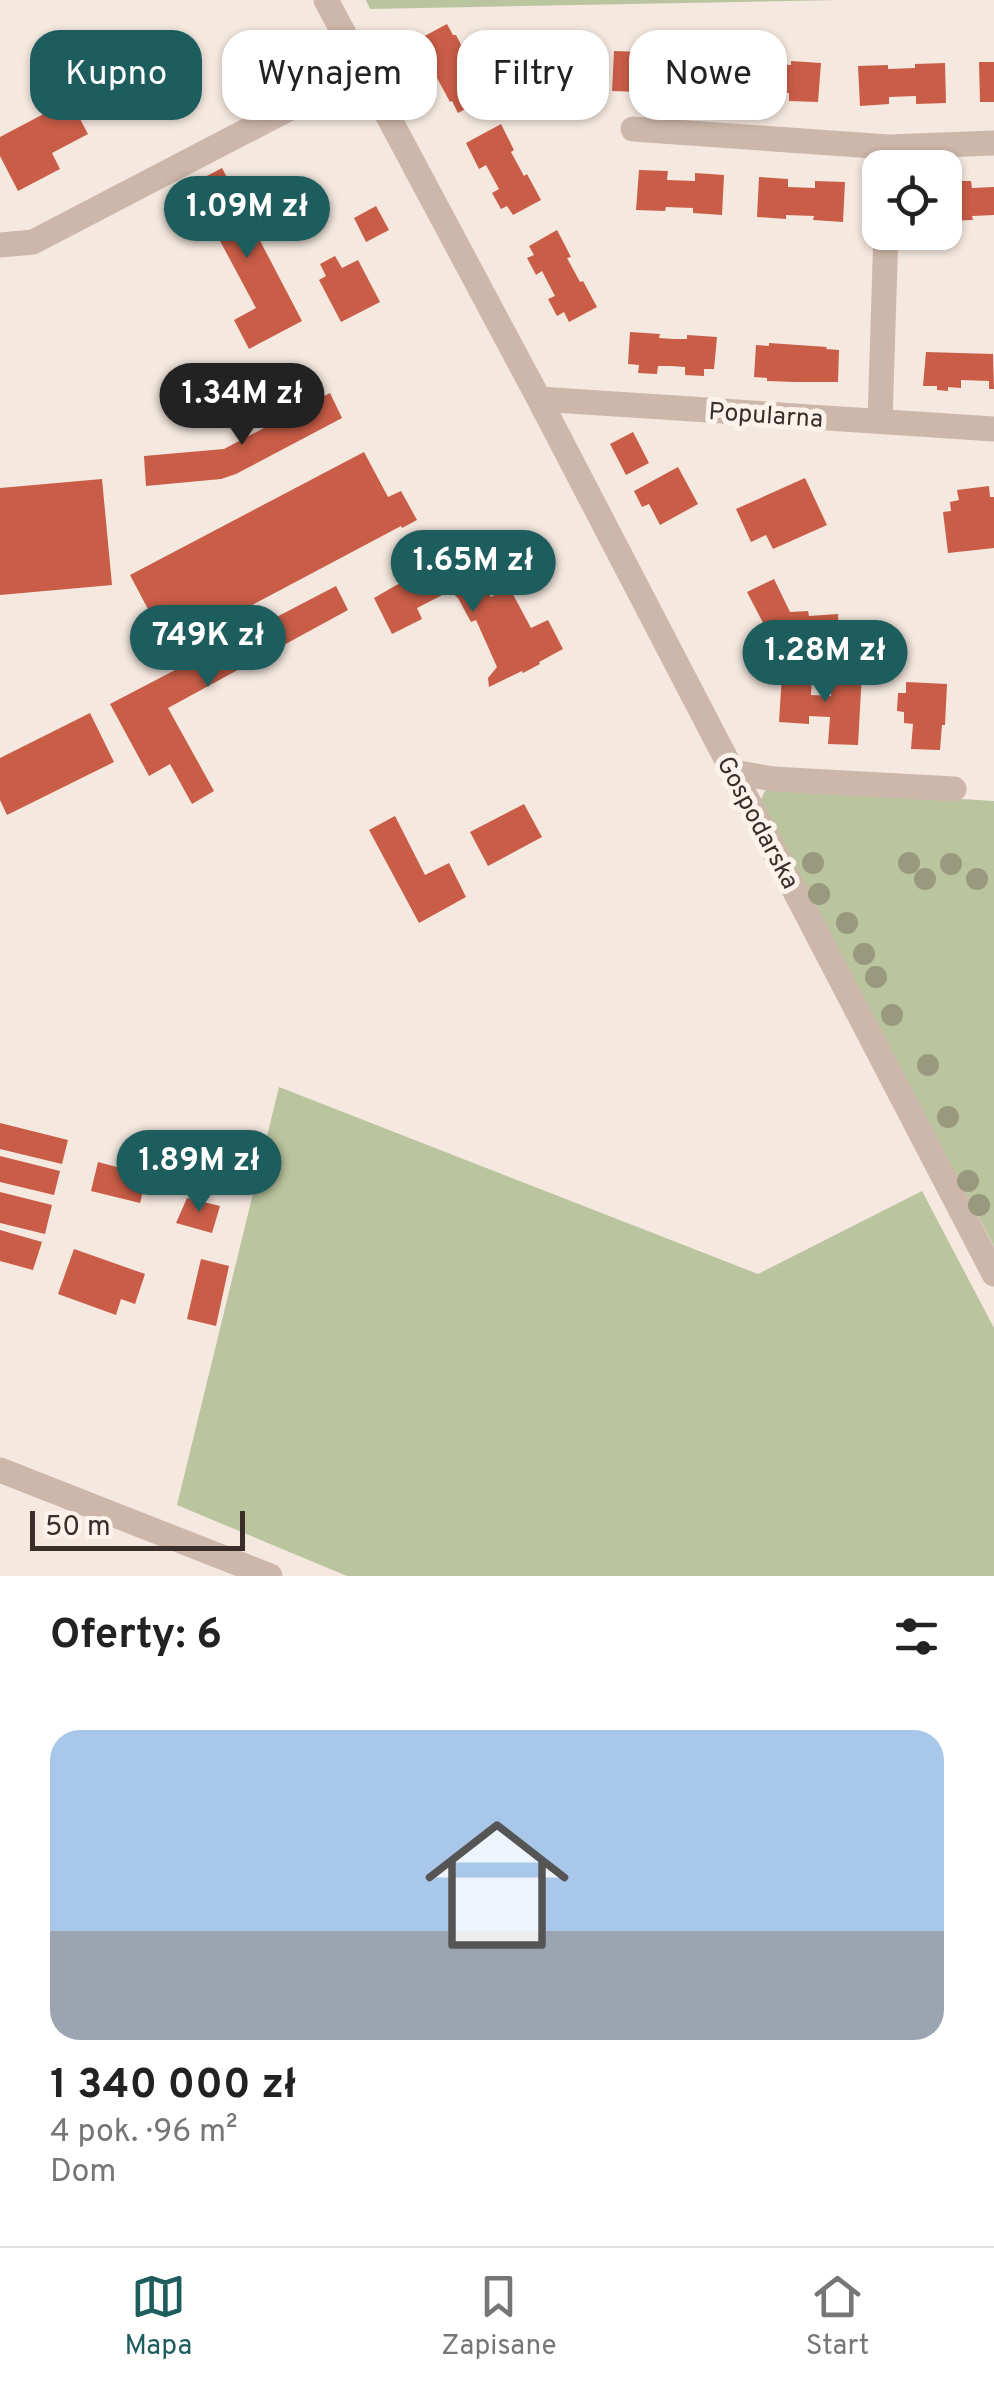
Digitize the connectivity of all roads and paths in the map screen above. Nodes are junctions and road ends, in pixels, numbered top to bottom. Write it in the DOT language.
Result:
graph roads {
  1 [pos="326,0"];
  2 [pos="342,30"];
  3 [pos="267,120"];
  4 [pos="390,120"];
  5 [pos="633,129"];
  6 [pos="994,143"];
  7 [pos="941,150"];
  8 [pos="862,154"];
  9 [pos="0,245"];
  10 [pos="885,250"];
  11 [pos="539,399"];
  12 [pos="880,421"];
  13 [pos="994,429"];
  14 [pos="733,772"];
  15 [pos="954,788"];
  16 [pos="994,1274"];
  17 [pos="0,1470"];
  18 [pos="270,1576"];
  1 -- 2 [label="street, Gospodarska"];
  3 -- 9 [label="street"];
  4 -- 11 [label="street, Gospodarska"];
  5 -- 8 [label="street"];
  6 -- 7 [label="street"];
  10 -- 12 [label="street"];
  11 -- 12 [label="street, Popularna"];
  11 -- 14 [label="street, Gospodarska"];
  12 -- 13 [label="street, Popularna"];
  14 -- 15 [label="street"];
  14 -- 16 [label="street, Gospodarska"];
  17 -- 18 [label="street"];
}
